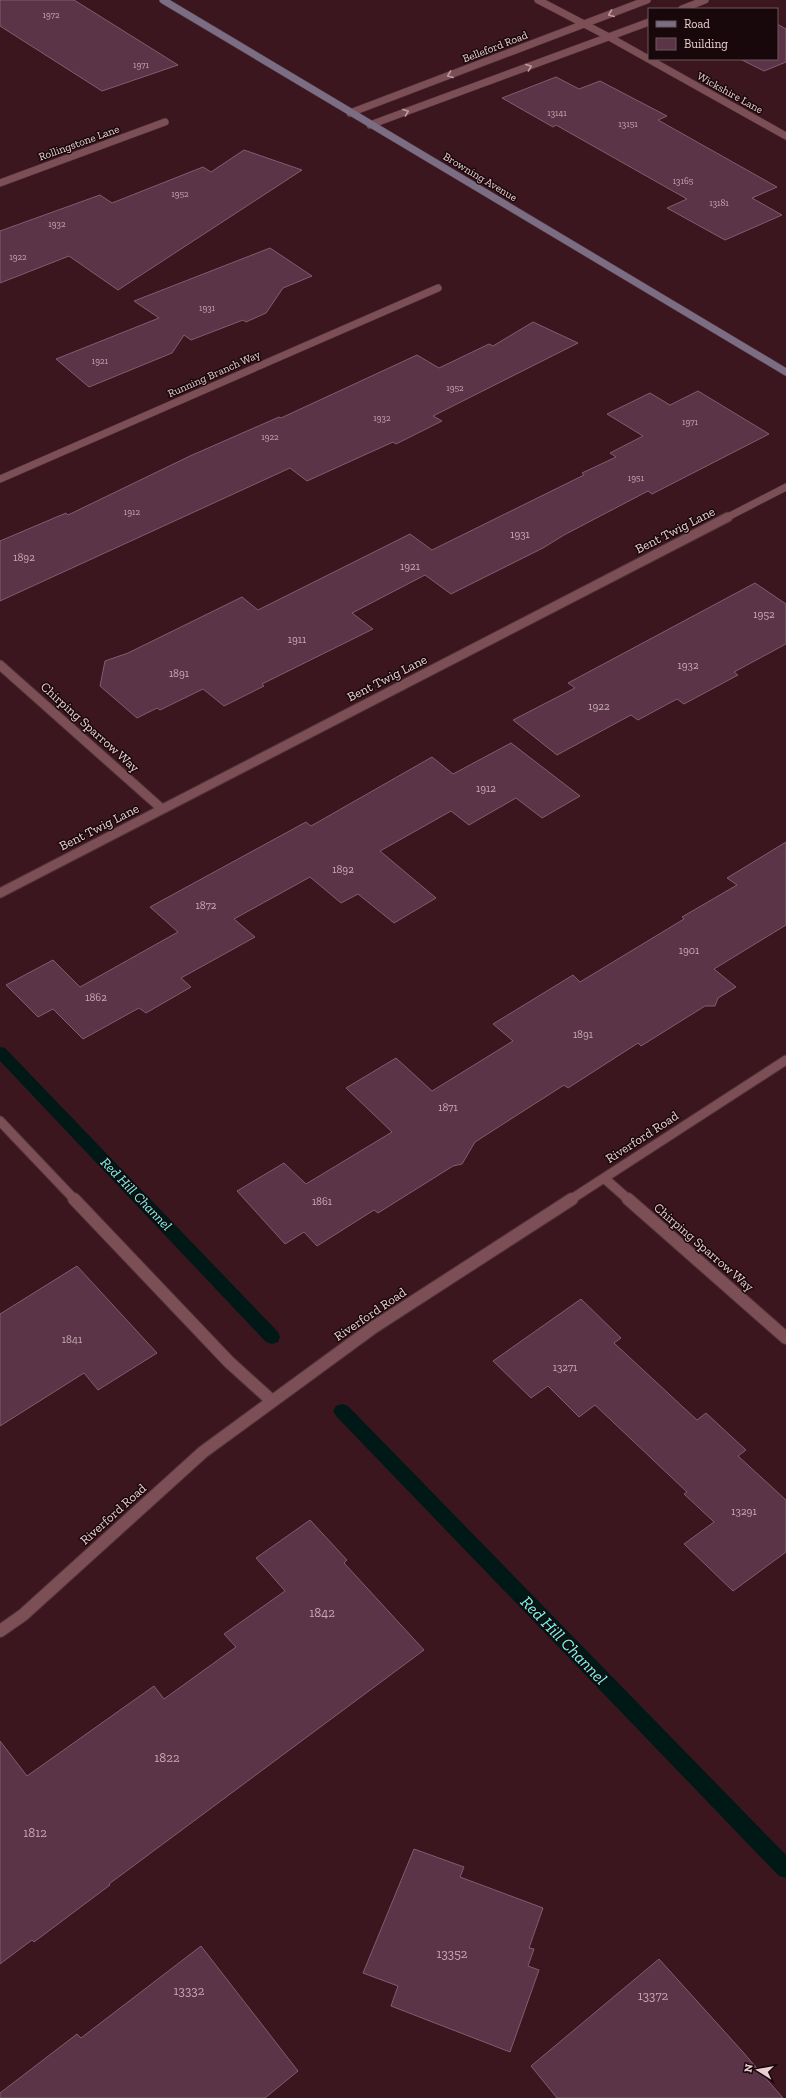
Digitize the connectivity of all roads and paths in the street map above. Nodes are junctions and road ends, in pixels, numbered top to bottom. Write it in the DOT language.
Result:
graph roads {
  1 [pos="163,0"];
  2 [pos="538,0"];
  3 [pos="647,0"];
  4 [pos="705,0"];
  5 [pos="685,8"];
  6 [pos="648,22"];
  7 [pos="585,24"];
  8 [pos="611,38"];
  9 [pos="648,59"];
  10 [pos="650,60"];
  11 [pos="350,113"];
  12 [pos="165,122"];
  13 [pos="370,125"];
  14 [pos="786,136"];
  15 [pos="0,183"];
  16 [pos="438,288"];
  17 [pos="786,372"];
  18 [pos="0,479"];
  19 [pos="786,487"];
  20 [pos="0,665"];
  21 [pos="162,809"];
  22 [pos="0,893"];
  23 [pos="786,1060"];
  24 [pos="0,1121"];
  25 [pos="604,1178"];
  26 [pos="786,1338"];
  27 [pos="272,1401"];
  28 [pos="0,1631"];
  1 -- 11 [label="street, Browning Avenue"];
  2 -- 7 [label="street, Wickshire Lane"];
  3 -- 7 [label="street, Belleford Road, one-way"];
  4 -- 5 [label="street"];
  6 -- 8 [label="street"];
  7 -- 8 [label="street, Wickshire Lane"];
  7 -- 11 [label="street, Belleford Road, one-way"];
  8 -- 9 [label="street, Wickshire Lane"];
  13 -- 8 [label="street, one-way"];
  10 -- 14 [label="street, Wickshire Lane"];
  11 -- 13 [label="street, Browning Avenue"];
  12 -- 15 [label="street, Rollingstone Lane"];
  13 -- 17 [label="street, Browning Avenue"];
  16 -- 18 [label="street, Running Branch Way"];
  19 -- 21 [label="street, Bent Twig Lane"];
  20 -- 21 [label="street, Chirping Sparrow Way"];
  21 -- 22 [label="street, Bent Twig Lane"];
  23 -- 25 [label="street, Riverford Road"];
  24 -- 27 [label="street"];
  25 -- 26 [label="street, Chirping Sparrow Way"];
  25 -- 27 [label="street, Riverford Road"];
  27 -- 28 [label="street, Riverford Road"];
}
